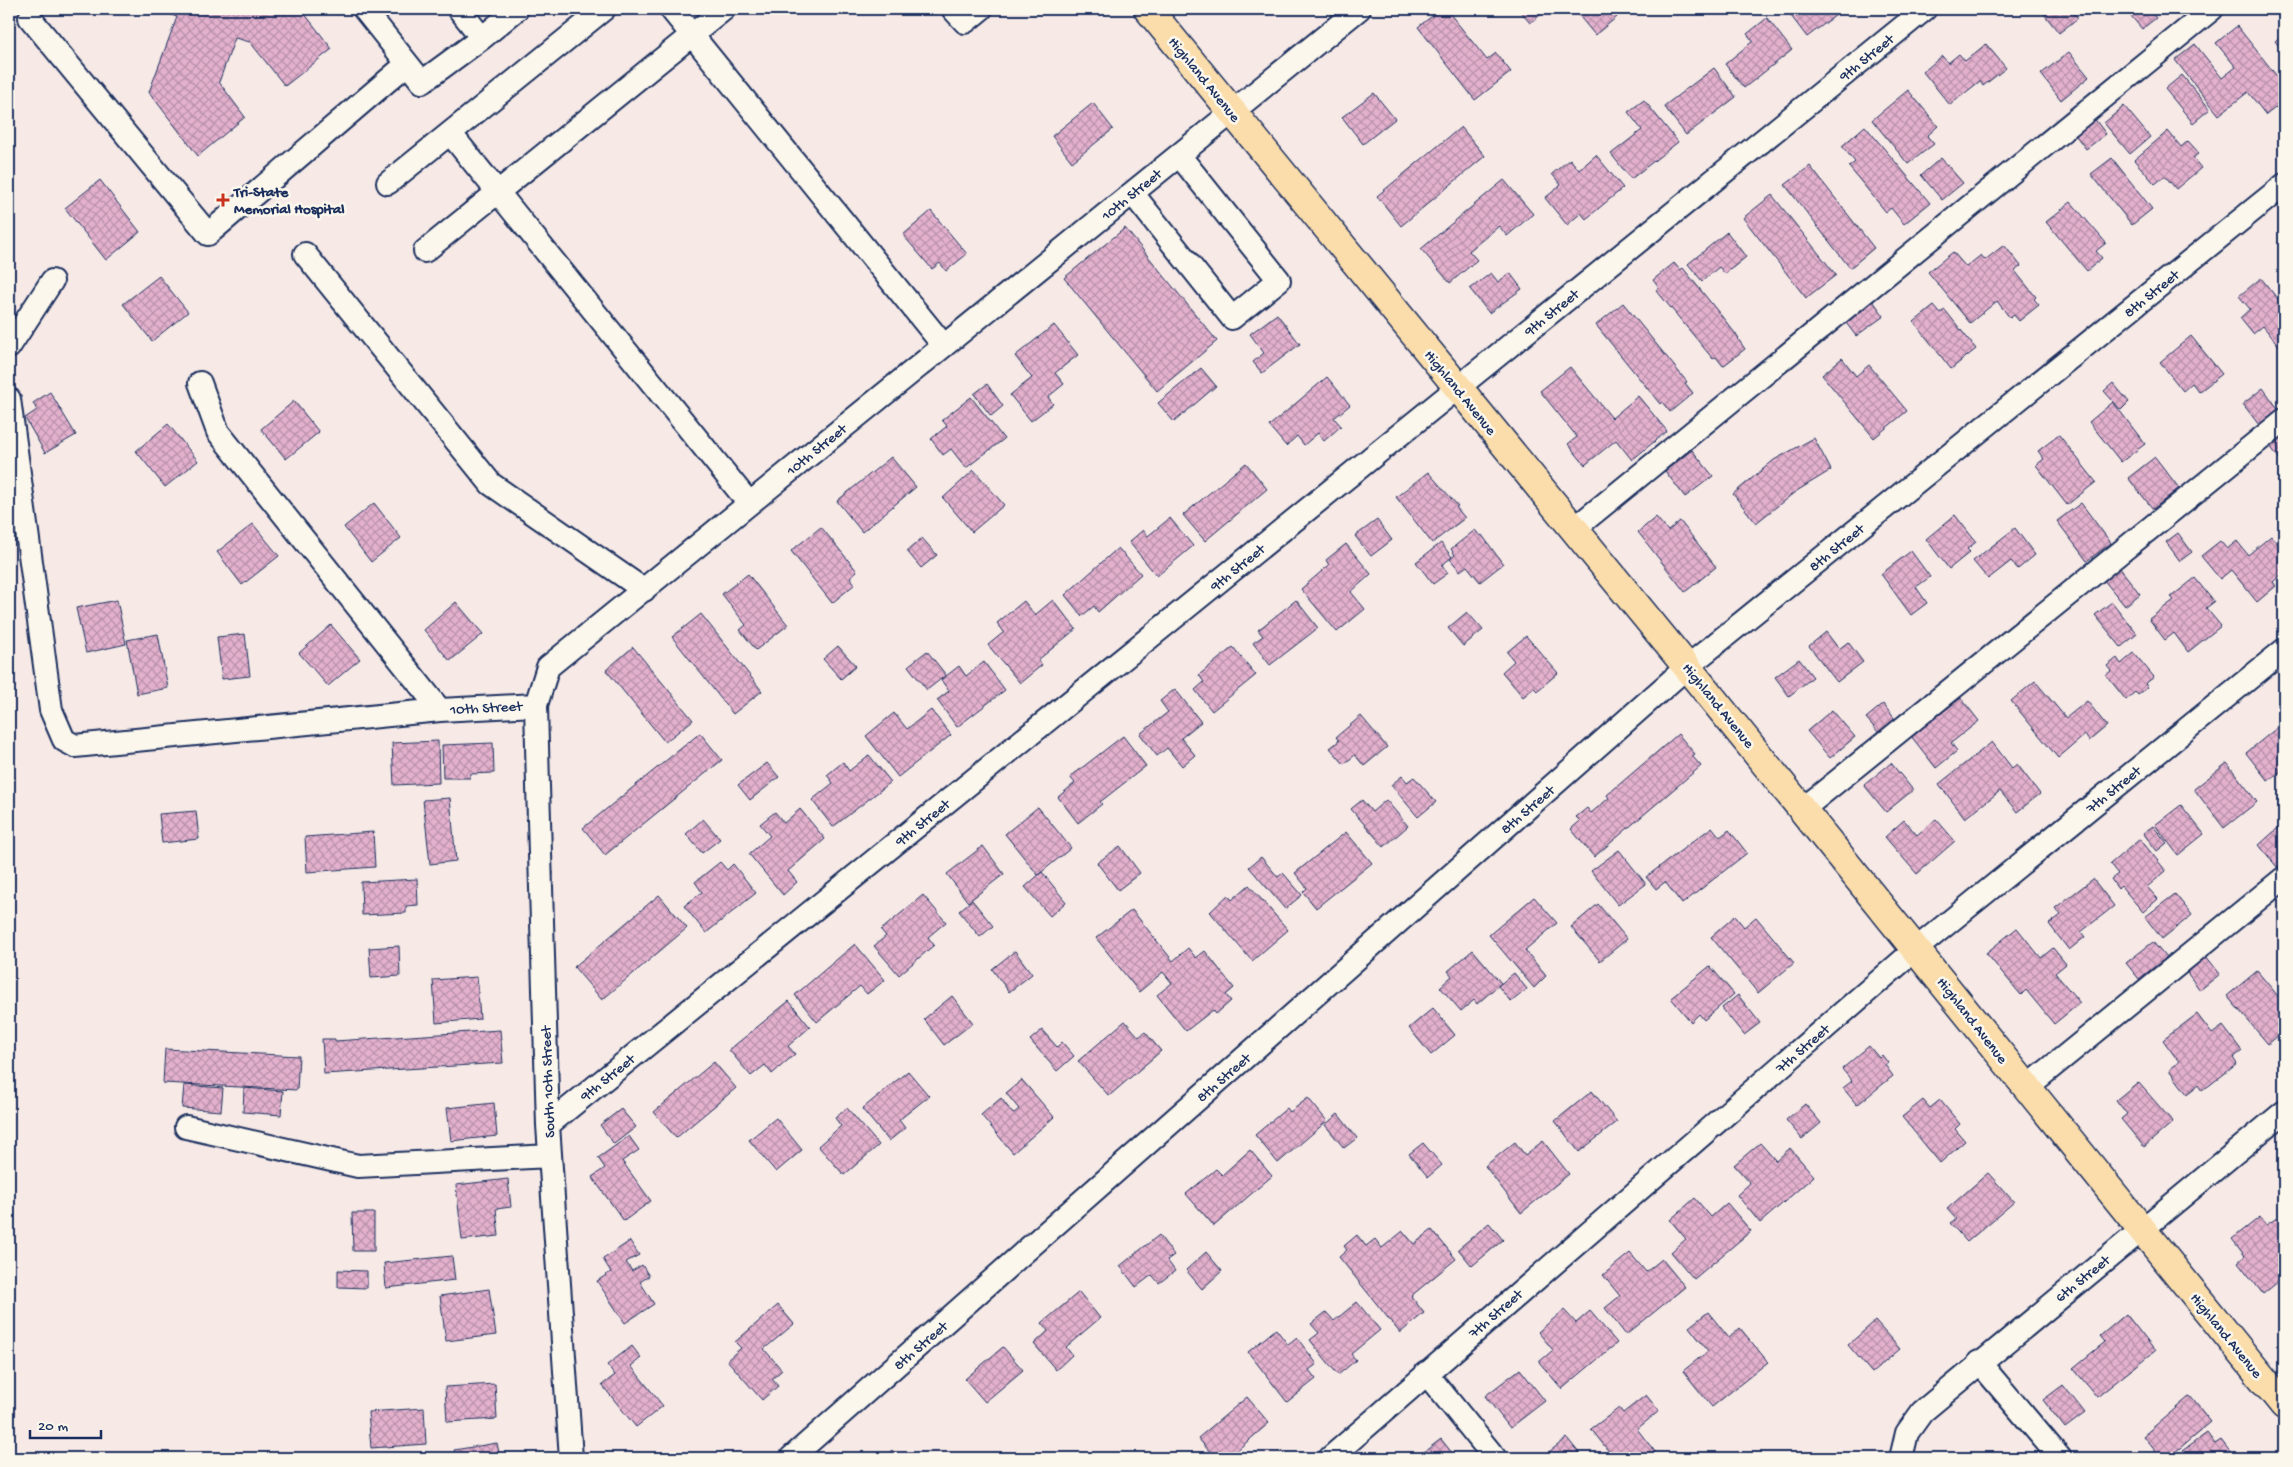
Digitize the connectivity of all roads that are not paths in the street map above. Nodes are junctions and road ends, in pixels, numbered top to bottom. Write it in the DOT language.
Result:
graph roads {
  1 [pos="364,9"];
  2 [pos="459,9"];
  3 [pos="517,9"];
  4 [pos="604,9"];
  5 [pos="671,9"];
  6 [pos="724,9"];
  7 [pos="953,9"];
  8 [pos="981,9"];
  9 [pos="1148,9"];
  10 [pos="1359,9"];
  11 [pos="1925,9"];
  12 [pos="2212,9"];
  13 [pos="30,18"];
  14 [pos="692,35"];
  15 [pos="482,38"];
  16 [pos="407,64"];
  17 [pos="1232,113"];
  18 [pos="450,133"];
  19 [pos="1179,156"];
  20 [pos="388,184"];
  21 [pos="2284,185"];
  22 [pos="497,192"];
  23 [pos="1132,194"];
  24 [pos="425,251"];
  25 [pos="305,254"];
  26 [pos="52,281"];
  27 [pos="944,346"];
  28 [pos="9,347"];
  29 [pos="200,383"];
  30 [pos="1457,388"];
  31 [pos="9,399"];
  32 [pos="2284,420"];
  33 [pos="749,502"];
  34 [pos="1574,529"];
  35 [pos="644,590"];
  36 [pos="2284,650"];
  37 [pos="1688,667"];
  38 [pos="536,705"];
  39 [pos="440,710"];
  40 [pos="1803,809"];
  41 [pos="2284,878"];
  42 [pos="1916,949"];
  43 [pos="2026,1088"];
  44 [pos="2284,1112"];
  45 [pos="548,1124"];
  46 [pos="186,1127"];
  47 [pos="550,1156"];
  48 [pos="2141,1229"];
  49 [pos="1980,1362"];
  50 [pos="1426,1373"];
  51 [pos="2284,1406"];
  52 [pos="571,1458"];
  53 [pos="791,1458"];
  54 [pos="1330,1458"];
  55 [pos="1495,1458"];
  56 [pos="1900,1458"];
  57 [pos="2060,1458"];
  1 -- 16 [label="street"];
  2 -- 15 [label="street"];
  3 -- 15 [label="street"];
  4 -- 18 [label="street"];
  5 -- 14 [label="street"];
  6 -- 14 [label="street"];
  7 -- 8 [label="street"];
  9 -- 17 [label="main road, Highland Avenue"];
  10 -- 17 [label="street, 10th Street"];
  11 -- 30 [label="street, 9th Street"];
  12 -- 34 [label="street"];
  13 -- 16 [label="street"];
  14 -- 22 [label="street"];
  14 -- 27 [label="street"];
  15 -- 16 [label="street"];
  17 -- 19 [label="street, 10th Street"];
  17 -- 30 [label="main road, Highland Avenue"];
  18 -- 20 [label="street"];
  18 -- 22 [label="street"];
  19 -- 23 [label="street, 10th Street"];
  19 -- 23 [label="street"];
  21 -- 37 [label="street, 8th Street"];
  22 -- 24 [label="street"];
  22 -- 33 [label="street"];
  23 -- 27 [label="street, 10th Street"];
  25 -- 35 [label="street"];
  26 -- 28 [label="street"];
  27 -- 33 [label="street, 10th Street"];
  29 -- 39 [label="street"];
  30 -- 34 [label="main road, Highland Avenue"];
  30 -- 45 [label="street, 9th Street"];
  31 -- 39 [label="street, 10th Street"];
  32 -- 40 [label="street"];
  33 -- 35 [label="street, 10th Street"];
  34 -- 37 [label="main road, Highland Avenue"];
  35 -- 38 [label="street, 10th Street"];
  36 -- 42 [label="street, 7th Street"];
  37 -- 40 [label="main road, Highland Avenue"];
  37 -- 53 [label="street, 8th Street"];
  38 -- 39 [label="street, 10th Street"];
  38 -- 45 [label="street, South 10th Street"];
  40 -- 42 [label="main road, Highland Avenue"];
  41 -- 43 [label="street"];
  42 -- 43 [label="main road, Highland Avenue"];
  42 -- 50 [label="street, 7th Street"];
  43 -- 48 [label="main road, Highland Avenue"];
  44 -- 48 [label="street, 6th Street"];
  45 -- 47 [label="street, South 10th Street"];
  46 -- 47 [label="street"];
  47 -- 52 [label="street, South 10th Street"];
  48 -- 49 [label="street, 6th Street"];
  48 -- 51 [label="main road, Highland Avenue"];
  49 -- 56 [label="street, 6th Street"];
  49 -- 57 [label="street"];
  50 -- 54 [label="street, 7th Street"];
  50 -- 55 [label="street"];
}
